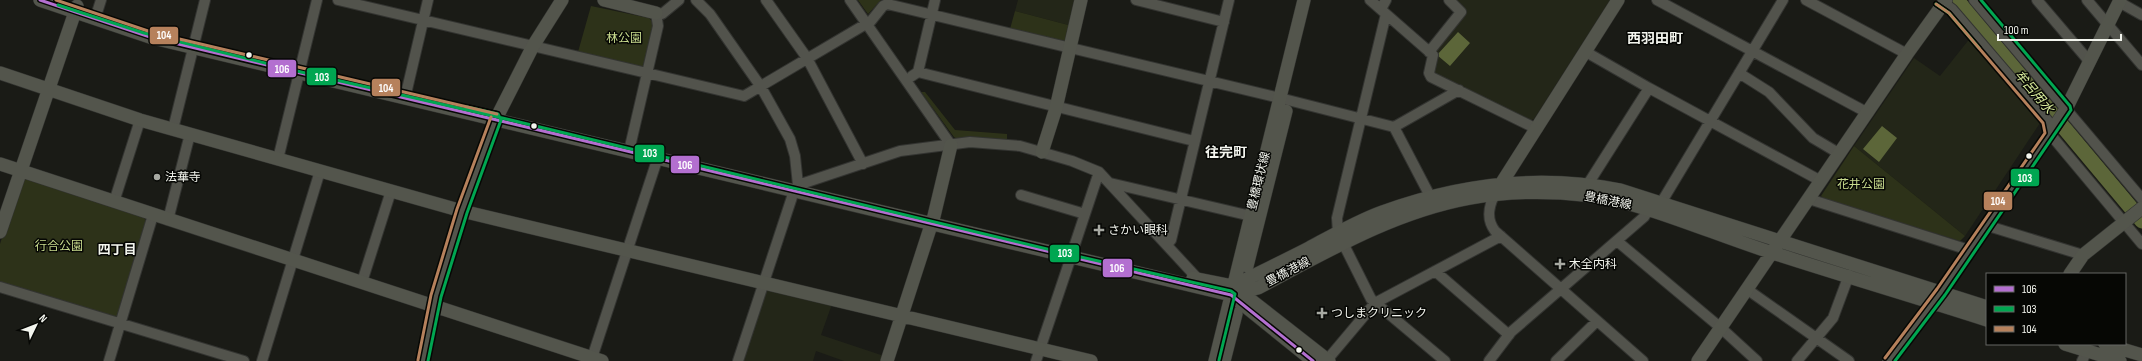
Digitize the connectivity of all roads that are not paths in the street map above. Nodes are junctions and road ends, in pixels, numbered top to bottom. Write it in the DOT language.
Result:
graph roads {
  1 [pos="40,0"];
  2 [pos="60,0"];
  3 [pos="205,0"];
  4 [pos="317,0"];
  5 [pos="338,0"];
  6 [pos="428,0"];
  7 [pos="562,0"];
  8 [pos="604,0"];
  9 [pos="679,0"];
  10 [pos="696,0"];
  11 [pos="766,0"];
  12 [pos="850,0"];
  13 [pos="935,0"];
  14 [pos="1081,0"];
  15 [pos="1136,0"];
  16 [pos="1229,0"];
  17 [pos="1304,0"];
  18 [pos="1313,0"];
  19 [pos="1370,0"];
  20 [pos="1449,0"];
  21 [pos="1618,0"];
  22 [pos="1657,0"];
  23 [pos="1783,0"];
  24 [pos="1806,0"];
  25 [pos="1974,0"];
  26 [pos="2037,0"];
  27 [pos="2087,0"];
  28 [pos="1943,1"];
  29 [pos="2120,1"];
  30 [pos="1384,8"];
  31 [pos="76,9"];
  32 [pos="98,11"];
  33 [pos="659,13"];
  34 [pos="931,15"];
  35 [pos="2142,15"];
  36 [pos="423,20"];
  37 [pos="1224,22"];
  38 [pos="867,24"];
  39 [pos="2108,25"];
  40 [pos="194,43"];
  41 [pos="533,46"];
  42 [pos="1070,48"];
  43 [pos="1429,52"];
  44 [pos="1586,52"];
  45 [pos="1752,52"];
  46 [pos="1907,54"];
  47 [pos="807,58"];
  48 [pos="2088,61"];
  49 [pos="2142,65"];
  50 [pos="301,70"];
  51 [pos="918,72"];
  52 [pos="0,73"];
  53 [pos="1740,73"];
  54 [pos="647,74"];
  55 [pos="906,81"];
  56 [pos="1210,82"];
  57 [pos="761,87"];
  58 [pos="1649,88"];
  59 [pos="47,89"];
  60 [pos="1459,90"];
  61 [pos="405,95"];
  62 [pos="1284,99"];
  63 [pos="1056,108"];
  64 [pos="1868,113"];
  65 [pos="498,115"];
  66 [pos="1361,118"];
  67 [pos="140,120"];
  68 [pos="2058,121"];
  69 [pos="1711,122"];
  70 [pos="1394,127"];
  71 [pos="173,129"];
  72 [pos="1537,130"];
  73 [pos="190,134"];
  74 [pos="1194,141"];
  75 [pos="951,145"];
  76 [pos="630,148"];
  77 [pos="1042,152"];
  78 [pos="1840,154"];
  79 [pos="659,155"];
  80 [pos="278,159"];
  81 [pos="0,164"];
  82 [pos="863,164"];
  83 [pos="19,171"];
  84 [pos="320,171"];
  85 [pos="1098,172"];
  86 [pos="1821,181"];
  87 [pos="1110,183"];
  88 [pos="1501,184"];
  89 [pos="1588,184"];
  90 [pos="796,188"];
  91 [pos="391,191"];
  92 [pos="1021,194"];
  93 [pos="1494,195"];
  94 [pos="1430,196"];
  95 [pos="1809,199"];
  96 [pos="1180,200"];
  97 [pos="114,202"];
  98 [pos="1661,203"];
  99 [pos="1649,209"];
  100 [pos="462,211"];
  101 [pos="2135,211"];
  102 [pos="1085,214"];
  103 [pos="153,215"];
  104 [pos="1250,216"];
  105 [pos="168,220"];
  106 [pos="933,220"];
  107 [pos="1986,225"];
  108 [pos="0,232"];
  109 [pos="1501,236"];
  110 [pos="1341,238"];
  111 [pos="1617,241"];
  112 [pos="1779,242"];
  113 [pos="2142,244"];
  114 [pos="1167,245"];
  115 [pos="626,250"];
  116 [pos="1969,250"];
  117 [pos="1072,253"];
  118 [pos="1773,253"];
  119 [pos="2083,255"];
  120 [pos="293,260"];
  121 [pos="1434,271"];
  122 [pos="2071,273"];
  123 [pos="1849,275"];
  124 [pos="1198,279"];
  125 [pos="362,282"];
  126 [pos="763,283"];
  127 [pos="0,287"];
  128 [pos="1563,288"];
  129 [pos="1748,290"];
  130 [pos="1238,291"];
  131 [pos="1937,297"];
  132 [pos="1375,303"];
  133 [pos="1986,306"];
  134 [pos="432,307"];
  135 [pos="902,316"];
  136 [pos="1986,320"];
  137 [pos="1597,321"];
  138 [pos="120,324"];
  139 [pos="1721,328"];
  140 [pos="1509,335"];
  141 [pos="1818,337"];
  142 [pos="2067,345"];
  143 [pos="2108,345"];
  144 [pos="1038,355"];
  145 [pos="2142,355"];
  146 [pos="2084,356"];
  147 [pos="595,360"];
  148 [pos="1328,360"];
  149 [pos="109,361"];
  150 [pos="244,361"];
  151 [pos="262,361"];
  152 [pos="423,361"];
  153 [pos="738,361"];
  154 [pos="887,361"];
  155 [pos="1091,361"];
  156 [pos="1215,361"];
  157 [pos="1224,361"];
  158 [pos="1313,361"];
  159 [pos="1445,361"];
  160 [pos="1489,361"];
  161 [pos="1556,361"];
  162 [pos="1643,361"];
  163 [pos="1698,361"];
  164 [pos="1756,361"];
  165 [pos="1798,361"];
  166 [pos="1849,361"];
  167 [pos="1889,361"];
  168 [pos="2118,361"];
  1 -- 31 [label="street"];
  2 -- 31 [label="street"];
  3 -- 40 [label="street"];
  4 -- 50 [label="street"];
  5 -- 36 [label="street"];
  6 -- 36 [label="street"];
  7 -- 41 [label="street"];
  8 -- 33 [label="street"];
  9 -- 33 [label="street"];
  10 -- 57 [label="street"];
  11 -- 47 [label="street"];
  12 -- 38 [label="street"];
  13 -- 34 [label="street"];
  14 -- 42 [label="street"];
  15 -- 37 [label="street"];
  16 -- 37 [label="street"];
  17 -- 62 [label="street, 豊橋環状線"];
  18 -- 62 [label="street, 豊橋環状線"];
  19 -- 30 [label="street"];
  20 -- 43 [label="street"];
  21 -- 44 [label="street"];
  22 -- 45 [label="street"];
  23 -- 45 [label="street"];
  24 -- 46 [label="street"];
  25 -- 68 [label="street"];
  26 -- 48 [label="street"];
  27 -- 39 [label="street"];
  28 -- 46 [label="street"];
  28 -- 68 [label="street"];
  29 -- 35 [label="street"];
  29 -- 39 [label="street"];
  30 -- 43 [label="street"];
  30 -- 66 [label="street"];
  31 -- 32 [label="street"];
  31 -- 59 [label="street"];
  32 -- 40 [label="street"];
  33 -- 54 [label="street"];
  34 -- 38 [label="street"];
  34 -- 42 [label="street"];
  34 -- 51 [label="street"];
  36 -- 41 [label="street"];
  36 -- 61 [label="street"];
  37 -- 56 [label="street"];
  38 -- 47 [label="street"];
  38 -- 55 [label="street"];
  39 -- 48 [label="street"];
  39 -- 49 [label="street"];
  40 -- 50 [label="street"];
  40 -- 71 [label="street"];
  41 -- 54 [label="street"];
  41 -- 65 [label="street"];
  42 -- 56 [label="street"];
  42 -- 63 [label="street"];
  43 -- 60 [label="street"];
  44 -- 58 [label="street"];
  44 -- 72 [label="street"];
  45 -- 53 [label="street"];
  45 -- 64 [label="street"];
  46 -- 64 [label="street"];
  47 -- 57 [label="street"];
  47 -- 82 [label="street"];
  48 -- 68 [label="street"];
  50 -- 61 [label="street"];
  50 -- 80 [label="street"];
  51 -- 55 [label="street"];
  51 -- 63 [label="street"];
  52 -- 59 [label="street"];
  53 -- 69 [label="street"];
  53 -- 78 [label="street"];
  54 -- 57 [label="street"];
  54 -- 76 [label="street"];
  55 -- 75 [label="street"];
  56 -- 62 [label="street"];
  56 -- 74 [label="street"];
  57 -- 90 [label="street"];
  58 -- 69 [label="street"];
  58 -- 89 [label="street"];
  59 -- 67 [label="street"];
  59 -- 83 [label="street"];
  60 -- 70 [label="street"];
  60 -- 72 [label="street"];
  61 -- 65 [label="street"];
  62 -- 66 [label="street"];
  62 -- 104 [label="street, 豊橋環状線"];
  62 -- 130 [label="street, 豊橋環状線"];
  63 -- 74 [label="street"];
  63 -- 77 [label="street"];
  64 -- 78 [label="street"];
  65 -- 76 [label="street"];
  65 -- 100 [label="street"];
  66 -- 70 [label="street"];
  66 -- 110 [label="street"];
  67 -- 71 [label="street"];
  67 -- 97 [label="street"];
  68 -- 101 [label="street"];
  68 -- 101 [label="street"];
  68 -- 107 [label="street"];
  69 -- 86 [label="street"];
  69 -- 98 [label="street"];
  70 -- 94 [label="street"];
  71 -- 73 [label="street"];
  72 -- 88 [label="street"];
  73 -- 80 [label="street"];
  73 -- 105 [label="street"];
  74 -- 96 [label="street"];
  75 -- 77 [label="street"];
  75 -- 82 [label="street"];
  75 -- 106 [label="street"];
  76 -- 79 [label="street"];
  77 -- 85 [label="street"];
  78 -- 86 [label="street"];
  79 -- 90 [label="street"];
  79 -- 115 [label="street"];
  80 -- 84 [label="street"];
  81 -- 83 [label="street"];
  82 -- 90 [label="street"];
  83 -- 97 [label="street"];
  83 -- 108 [label="street"];
  84 -- 91 [label="street"];
  84 -- 120 [label="street"];
  85 -- 87 [label="street"];
  85 -- 102 [label="street"];
  86 -- 95 [label="street"];
  87 -- 96 [label="street"];
  87 -- 114 [label="street"];
  88 -- 89 [label="street, 豊橋港線"];
  88 -- 93 [label="street"];
  88 -- 94 [label="street, 豊橋港線"];
  89 -- 98 [label="street, 豊橋港線"];
  90 -- 106 [label="street"];
  90 -- 126 [label="street"];
  91 -- 100 [label="street"];
  91 -- 125 [label="street"];
  92 -- 102 [label="street"];
  93 -- 99 [label="street, 豊橋港線"];
  93 -- 109 [label="street"];
  93 -- 110 [label="street, 豊橋港線"];
  94 -- 110 [label="street, 豊橋港線"];
  95 -- 112 [label="street"];
  95 -- 116 [label="street"];
  96 -- 104 [label="street"];
  96 -- 114 [label="street"];
  97 -- 103 [label="street"];
  98 -- 112 [label="street, 豊橋港線"];
  99 -- 111 [label="street"];
  99 -- 118 [label="street, 豊橋港線"];
  100 -- 115 [label="street"];
  100 -- 134 [label="street"];
  101 -- 113 [label="street"];
  101 -- 119 [label="street"];
  102 -- 117 [label="street"];
  103 -- 105 [label="street"];
  103 -- 138 [label="street"];
  104 -- 130 [label="street, 豊橋環状線"];
  105 -- 120 [label="street"];
  106 -- 117 [label="street"];
  106 -- 135 [label="street"];
  107 -- 116 [label="street"];
  107 -- 119 [label="street"];
  109 -- 121 [label="street"];
  109 -- 128 [label="street"];
  110 -- 130 [label="street, 豊橋港線"];
  110 -- 132 [label="street"];
  111 -- 128 [label="street"];
  111 -- 139 [label="street"];
  112 -- 118 [label="street"];
  112 -- 131 [label="street, 豊橋港線"];
  114 -- 124 [label="street"];
  115 -- 126 [label="street"];
  115 -- 147 [label="street"];
  116 -- 131 [label="street"];
  117 -- 124 [label="street"];
  117 -- 130 [label="street"];
  117 -- 144 [label="street"];
  118 -- 123 [label="street, 豊橋港線"];
  118 -- 129 [label="street"];
  119 -- 122 [label="street"];
  120 -- 125 [label="street"];
  120 -- 151 [label="street"];
  121 -- 132 [label="street"];
  121 -- 140 [label="street"];
  123 -- 131 [label="street, 豊橋港線"];
  123 -- 141 [label="street"];
  124 -- 130 [label="street"];
  125 -- 134 [label="street"];
  126 -- 135 [label="street"];
  126 -- 153 [label="street"];
  127 -- 138 [label="street"];
  128 -- 137 [label="street"];
  128 -- 140 [label="street"];
  129 -- 139 [label="street"];
  129 -- 141 [label="street"];
  130 -- 148 [label="street"];
  130 -- 156 [label="street, 豊橋環状線"];
  130 -- 157 [label="street, 豊橋環状線"];
  130 -- 158 [label="street"];
  131 -- 133 [label="street, 豊橋港線"];
  131 -- 136 [label="street, 豊橋港線"];
  131 -- 167 [label="street"];
  132 -- 148 [label="street"];
  132 -- 159 [label="street"];
  134 -- 147 [label="street"];
  134 -- 152 [label="street"];
  135 -- 144 [label="street"];
  135 -- 154 [label="street"];
  137 -- 161 [label="street"];
  137 -- 162 [label="street"];
  138 -- 149 [label="street"];
  138 -- 150 [label="street"];
  139 -- 163 [label="street"];
  139 -- 164 [label="street"];
  140 -- 160 [label="street"];
  141 -- 165 [label="street"];
  141 -- 166 [label="street"];
  142 -- 146 [label="street"];
  143 -- 145 [label="street"];
  144 -- 155 [label="street"];
  146 -- 168 [label="street"];
}
